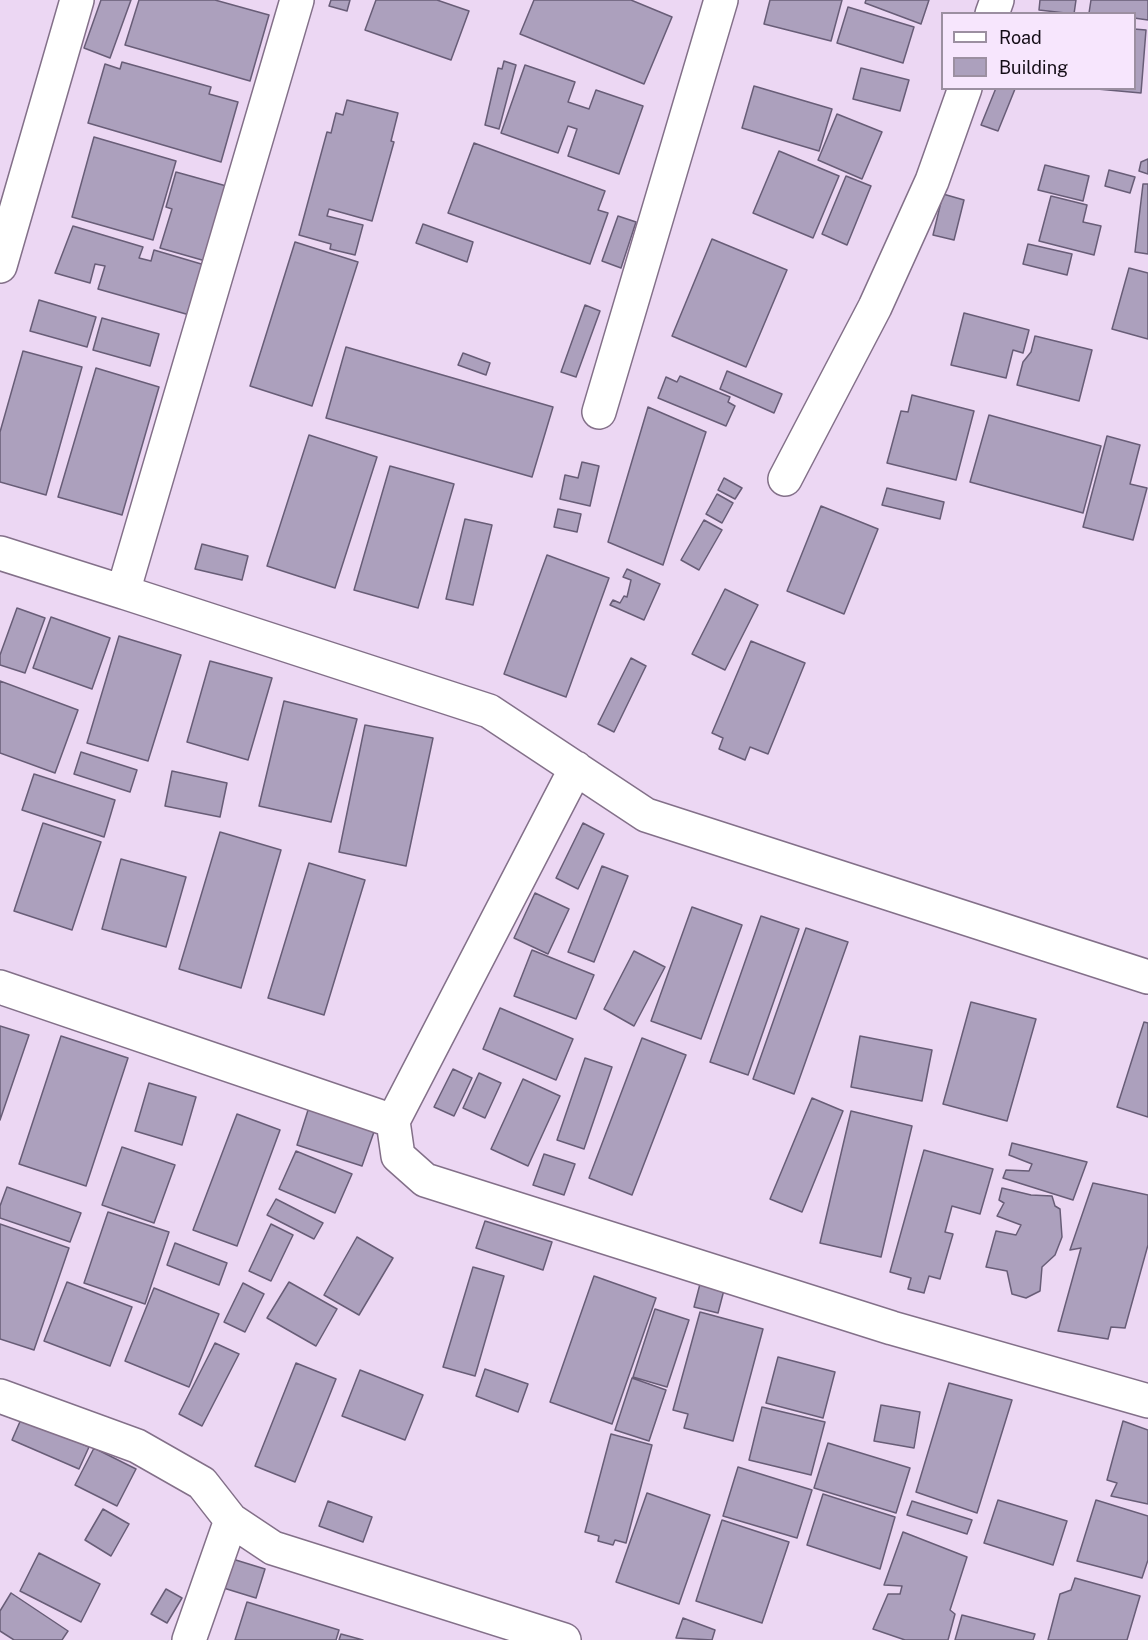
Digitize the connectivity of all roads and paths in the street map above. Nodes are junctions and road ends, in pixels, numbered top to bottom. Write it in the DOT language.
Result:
graph roads {
  1 [pos="77,0"];
  2 [pos="297,0"];
  3 [pos="721,0"];
  4 [pos="964,90"];
  5 [pos="0,267"];
  6 [pos="600,412"];
  7 [pos="785,479"];
  8 [pos="0,553"];
  9 [pos="123,592"];
  10 [pos="576,768"];
  11 [pos="1148,978"];
  12 [pos="0,987"];
  13 [pos="393,1121"];
  14 [pos="0,1396"];
  15 [pos="1148,1401"];
  16 [pos="231,1520"];
  17 [pos="189,1640"];
  18 [pos="564,1640"];
  1 -- 5 [label="street"];
  2 -- 9 [label="street"];
  3 -- 6 [label="street"];
  4 -- 7 [label="street"];
  8 -- 9 [label="street"];
  9 -- 10 [label="street"];
  10 -- 11 [label="street"];
  10 -- 13 [label="street"];
  12 -- 13 [label="street"];
  13 -- 15 [label="street"];
  14 -- 16 [label="street"];
  16 -- 17 [label="street"];
  16 -- 18 [label="street"];
}
